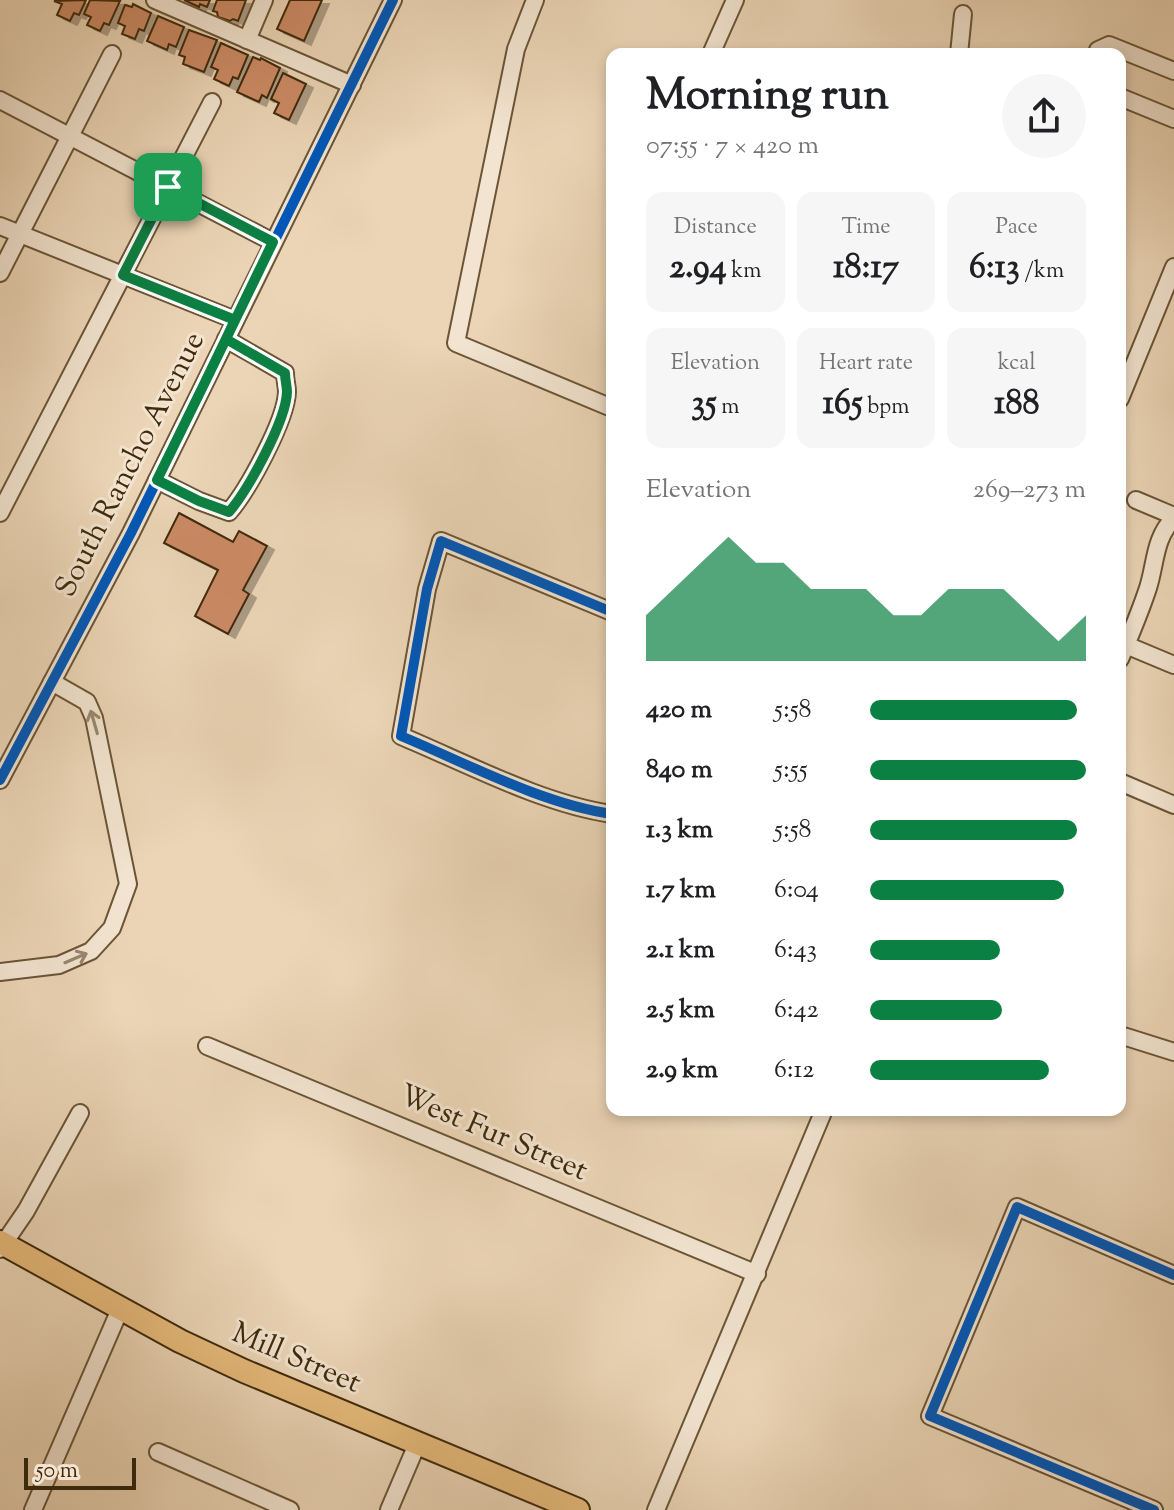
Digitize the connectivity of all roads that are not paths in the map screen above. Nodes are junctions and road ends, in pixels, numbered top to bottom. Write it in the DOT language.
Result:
graph roads {
  1 [pos="155,0"];
  2 [pos="264,0"];
  3 [pos="393,0"];
  4 [pos="535,0"];
  5 [pos="735,0"];
  6 [pos="963,14"];
  7 [pos="247,40"];
  8 [pos="714,48"];
  9 [pos="960,48"];
  10 [pos="1126,52"];
  11 [pos="112,54"];
  12 [pos="1174,71"];
  13 [pos="352,85"];
  14 [pos="1126,99"];
  15 [pos="0,100"];
  16 [pos="212,102"];
  17 [pos="1174,119"];
  18 [pos="71,136"];
  19 [pos="168,187"];
  20 [pos="0,226"];
  21 [pos="20,234"];
  22 [pos="273,242"];
  23 [pos="1174,267"];
  24 [pos="0,273"];
  25 [pos="123,275"];
  26 [pos="235,320"];
  27 [pos="226,339"];
  28 [pos="1126,384"];
  29 [pos="606,406"];
  30 [pos="157,480"];
  31 [pos="1136,500"];
  32 [pos="0,513"];
  33 [pos="1174,517"];
  34 [pos="606,610"];
  35 [pos="1126,644"];
  36 [pos="1126,653"];
  37 [pos="1174,665"];
  38 [pos="52,682"];
  39 [pos="0,780"];
  40 [pos="1126,785"];
  41 [pos="1174,805"];
  42 [pos="606,813"];
  43 [pos="0,972"];
  44 [pos="1126,1037"];
  45 [pos="207,1046"];
  46 [pos="1174,1052"];
  47 [pos="80,1113"];
  48 [pos="822,1116"];
  49 [pos="1,1245"];
  50 [pos="757,1274"];
  51 [pos="1174,1275"];
  52 [pos="121,1307"];
  53 [pos="418,1442"];
  54 [pos="158,1452"];
  55 [pos="1123,1504"];
  56 [pos="33,1510"];
  57 [pos="290,1510"];
  58 [pos="389,1510"];
  59 [pos="578,1510"];
  60 [pos="656,1510"];
  61 [pos="1154,1510"];
  1 -- 7 [label="street"];
  2 -- 7 [label="street"];
  3 -- 13 [label="street, South Rancho Avenue"];
  4 -- 29 [label="street"];
  5 -- 8 [label="street"];
  6 -- 9 [label="street"];
  7 -- 13 [label="street"];
  10 -- 12 [label="street"];
  11 -- 18 [label="street"];
  13 -- 22 [label="street, South Rancho Avenue"];
  14 -- 17 [label="street"];
  15 -- 18 [label="street"];
  16 -- 19 [label="street"];
  18 -- 19 [label="street"];
  18 -- 21 [label="street"];
  19 -- 22 [label="street"];
  19 -- 25 [label="street"];
  20 -- 21 [label="street"];
  21 -- 24 [label="street"];
  21 -- 25 [label="street"];
  22 -- 26 [label="street, South Rancho Avenue"];
  23 -- 28 [label="street"];
  25 -- 26 [label="street"];
  25 -- 32 [label="street"];
  26 -- 27 [label="street, South Rancho Avenue"];
  27 -- 30 [label="street, South Rancho Avenue"];
  27 -- 30 [label="street"];
  30 -- 38 [label="street, South Rancho Avenue"];
  31 -- 33 [label="street"];
  33 -- 35 [label="street"];
  34 -- 42 [label="street"];
  36 -- 37 [label="street"];
  38 -- 39 [label="street, South Rancho Avenue"];
  43 -- 38 [label="street, one-way"];
  40 -- 41 [label="street"];
  44 -- 46 [label="street"];
  45 -- 50 [label="street, West Fur Street"];
  47 -- 49 [label="street"];
  48 -- 50 [label="street"];
  49 -- 52 [label="main road, Mill Street"];
  50 -- 60 [label="street"];
  51 -- 55 [label="street"];
  52 -- 53 [label="main road, Mill Street"];
  52 -- 56 [label="street"];
  53 -- 58 [label="street"];
  53 -- 59 [label="main road, Mill Street"];
  54 -- 57 [label="street"];
  55 -- 61 [label="street"];
}
